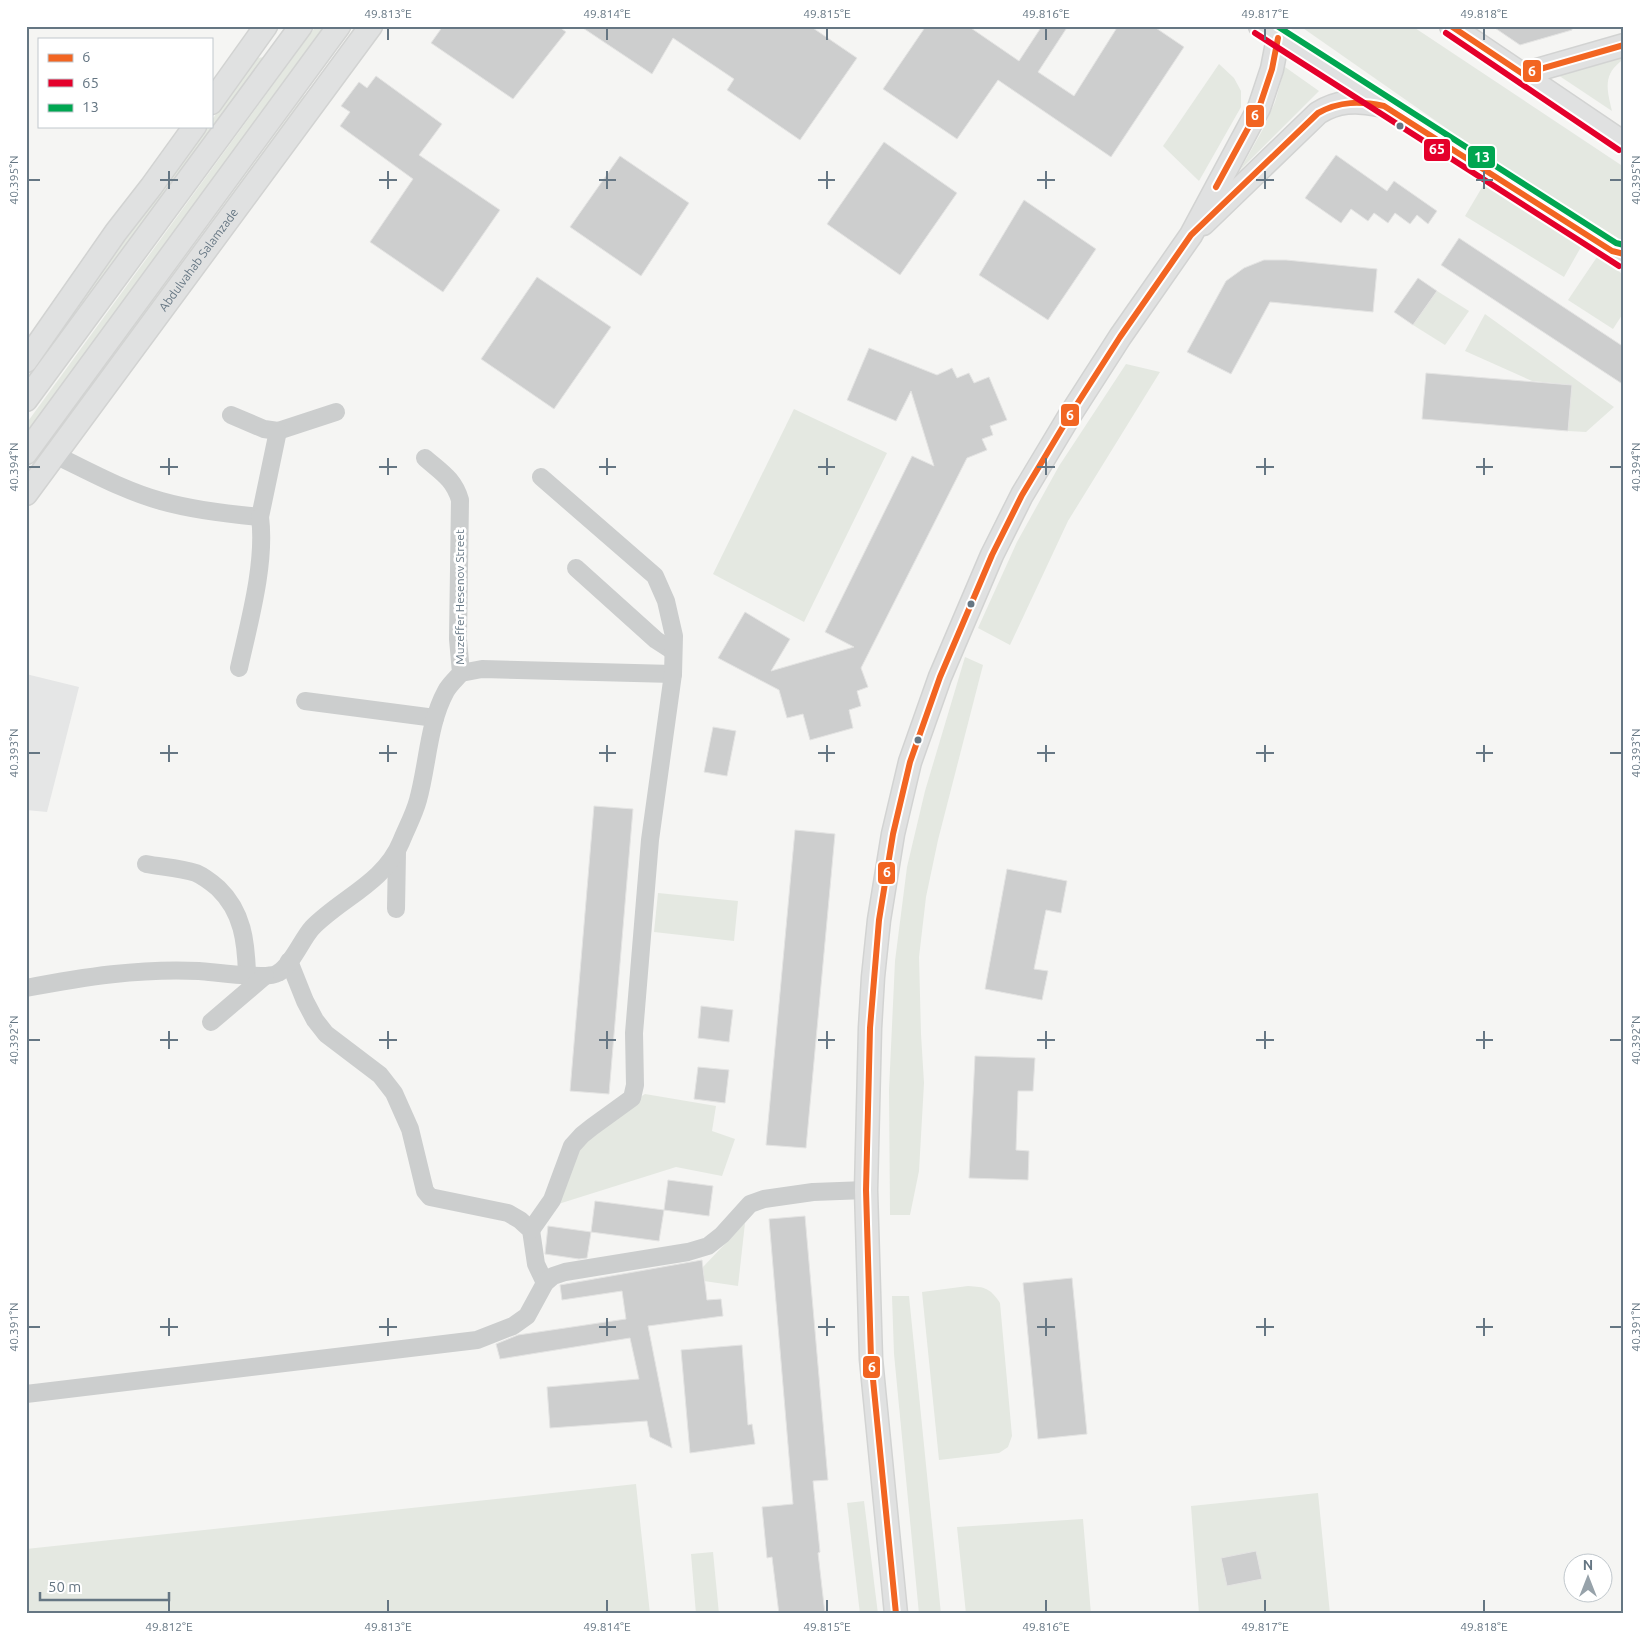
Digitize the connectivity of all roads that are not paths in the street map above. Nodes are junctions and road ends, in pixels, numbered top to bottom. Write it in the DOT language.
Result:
graph roads {
  1 [pos="266,26"];
  2 [pos="300,26"];
  3 [pos="339,26"];
  4 [pos="371,26"];
  5 [pos="1451,26"];
  6 [pos="1268,31"];
  7 [pos="1624,45"];
  8 [pos="1523,74"];
  9 [pos="212,102"];
  10 [pos="1384,106"];
  11 [pos="194,128"];
  12 [pos="1624,143"];
  13 [pos="1216,201"];
  14 [pos="1620,255"];
  15 [pos="26,361"];
  16 [pos="26,400"];
  17 [pos="336,412"];
  18 [pos="231,415"];
  19 [pos="278,431"];
  20 [pos="26,453"];
  21 [pos="55,455"];
  22 [pos="425,458"];
  23 [pos="541,477"];
  24 [pos="26,494"];
  25 [pos="260,518"];
  26 [pos="576,568"];
  27 [pos="674,651"];
  28 [pos="239,668"];
  29 [pos="461,674"];
  30 [pos="673,674"];
  31 [pos="305,701"];
  32 [pos="435,718"];
  33 [pos="397,852"];
  34 [pos="146,864"];
  35 [pos="396,909"];
  36 [pos="289,961"];
  37 [pos="247,974"];
  38 [pos="265,976"];
  39 [pos="26,988"];
  40 [pos="211,1022"];
  41 [pos="866,1190"];
  42 [pos="531,1230"];
  43 [pos="544,1283"];
  44 [pos="26,1394"];
  45 [pos="896,1614"];
  1 -- 9 [label="main road"];
  2 -- 16 [label="main road"];
  3 -- 20 [label="main road, Abdulvahab Salamzade"];
  4 -- 21 [label="main road, Abdulvahab Salamzade"];
  5 -- 8 [label="main road"];
  6 -- 10 [label="main road"];
  6 -- 13 [label="main road"];
  7 -- 8 [label="main road"];
  8 -- 12 [label="main road"];
  10 -- 13 [label="main road"];
  10 -- 14 [label="main road"];
  11 -- 15 [label="main road"];
  13 -- 41 [label="main road"];
  17 -- 19 [label="street"];
  18 -- 19 [label="street"];
  19 -- 25 [label="street"];
  21 -- 24 [label="main road, Abdulvahab Salamzade"];
  21 -- 25 [label="street"];
  22 -- 29 [label="street, Muzеffеr Hеsеnov Street"];
  23 -- 27 [label="street"];
  25 -- 28 [label="street"];
  26 -- 27 [label="street"];
  27 -- 30 [label="street"];
  29 -- 30 [label="street"];
  29 -- 32 [label="street, Muzеffеr Hеsеnov Street"];
  30 -- 42 [label="street"];
  31 -- 32 [label="street"];
  32 -- 33 [label="street, Muzеffеr Hеsеnov Street"];
  33 -- 35 [label="street"];
  33 -- 36 [label="street, Muzеffеr Hеsеnov Street"];
  34 -- 37 [label="street"];
  36 -- 38 [label="street, Muzеffеr Hеsеnov Street"];
  36 -- 42 [label="street"];
  37 -- 38 [label="street"];
  37 -- 39 [label="street"];
  38 -- 40 [label="street, Muzеffеr Hеsеnov Street"];
  41 -- 43 [label="street"];
  41 -- 45 [label="main road"];
  42 -- 43 [label="street"];
  43 -- 44 [label="street"];
}
